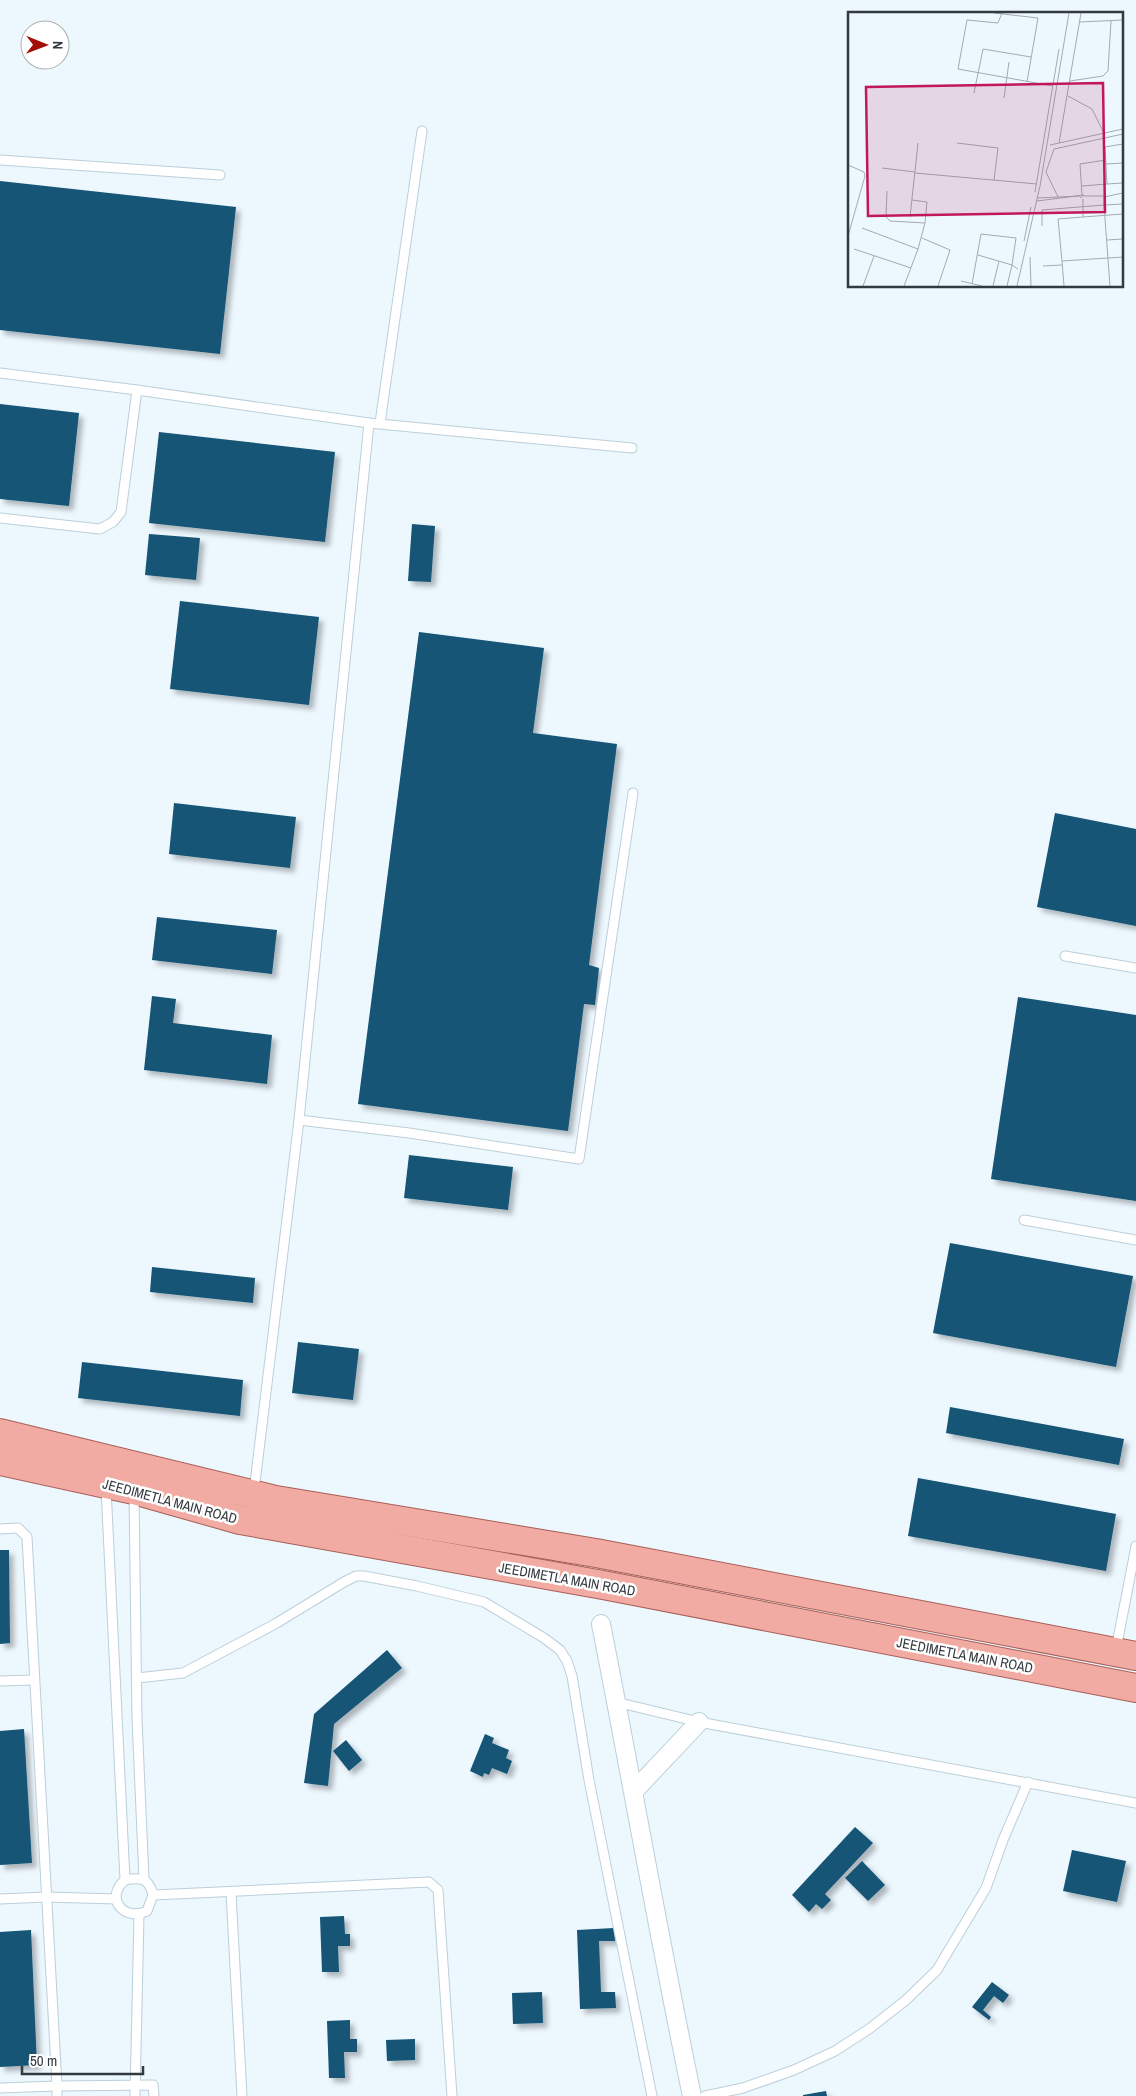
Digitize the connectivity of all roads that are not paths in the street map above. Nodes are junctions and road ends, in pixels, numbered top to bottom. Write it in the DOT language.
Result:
graph roads {
  1 [pos="422,131"];
  2 [pos="0,160"];
  3 [pos="220,175"];
  4 [pos="0,373"];
  5 [pos="136,390"];
  6 [pos="369,423"];
  7 [pos="380,423"];
  8 [pos="632,448"];
  9 [pos="0,518"];
  10 [pos="633,793"];
  11 [pos="1065,956"];
  12 [pos="1136,968"];
  13 [pos="299,1120"];
  14 [pos="1024,1220"];
  15 [pos="1136,1240"];
  16 [pos="0,1433"];
  17 [pos="0,1461"];
  18 [pos="106,1483"];
  19 [pos="134,1490"];
  20 [pos="253,1494"];
  21 [pos="0,1529"];
  22 [pos="1136,1546"];
  23 [pos="601,1624"];
  24 [pos="1126,1654"];
  25 [pos="137,1678"];
  26 [pos="34,1680"];
  27 [pos="0,1681"];
  28 [pos="1136,1688"];
  29 [pos="616,1702"];
  30 [pos="699,1722"];
  31 [pos="1028,1782"];
  32 [pos="634,1791"];
  33 [pos="1136,1803"];
  34 [pos="144,1879"];
  35 [pos="124,1880"];
  36 [pos="231,1893"];
  37 [pos="153,1895"];
  38 [pos="46,1897"];
  39 [pos="0,1899"];
  40 [pos="116,1899"];
  41 [pos="139,1915"];
  42 [pos="134,2084"];
  43 [pos="57,2086"];
  44 [pos="0,2088"];
  45 [pos="57,2096"];
  46 [pos="134,2096"];
  47 [pos="154,2096"];
  48 [pos="242,2096"];
  49 [pos="452,2096"];
  50 [pos="652,2096"];
  51 [pos="692,2096"];
  52 [pos="705,2096"];
  1 -- 7 [label="lane"];
  2 -- 3 [label="lane"];
  4 -- 5 [label="lane"];
  5 -- 6 [label="lane"];
  5 -- 9 [label="lane"];
  6 -- 7 [label="lane"];
  6 -- 13 [label="lane"];
  7 -- 8 [label="lane"];
  10 -- 13 [label="lane"];
  11 -- 12 [label="lane"];
  13 -- 20 [label="lane"];
  14 -- 15 [label="lane"];
  16 -- 20 [label="main road, JEEDIMETLA MAIN ROAD"];
  17 -- 18 [label="main road, JEEDIMETLA MAIN ROAD"];
  18 -- 19 [label="main road, JEEDIMETLA MAIN ROAD"];
  18 -- 35 [label="lane"];
  19 -- 25 [label="lane"];
  19 -- 28 [label="main road, JEEDIMETLA MAIN ROAD"];
  20 -- 24 [label="main road, JEEDIMETLA MAIN ROAD"];
  21 -- 26 [label="lane"];
  22 -- 24 [label="lane"];
  23 -- 29 [label="street"];
  25 -- 34 [label="lane"];
  25 -- 50 [label="lane"];
  26 -- 27 [label="lane"];
  26 -- 38 [label="lane"];
  29 -- 30 [label="lane"];
  29 -- 32 [label="street"];
  30 -- 31 [label="lane"];
  30 -- 32 [label="street"];
  31 -- 33 [label="lane"];
  31 -- 52 [label="lane"];
  32 -- 51 [label="street"];
  34 -- 35 [label="lane"];
  34 -- 37 [label="lane"];
  35 -- 40 [label="lane"];
  36 -- 37 [label="lane"];
  36 -- 48 [label="lane"];
  36 -- 49 [label="lane"];
  37 -- 41 [label="lane"];
  38 -- 39 [label="lane"];
  38 -- 40 [label="lane"];
  38 -- 43 [label="lane"];
  40 -- 41 [label="lane"];
  41 -- 42 [label="lane"];
  42 -- 43 [label="lane"];
  42 -- 46 [label="lane"];
  42 -- 47 [label="lane"];
  43 -- 44 [label="lane"];
  43 -- 45 [label="lane"];
}
